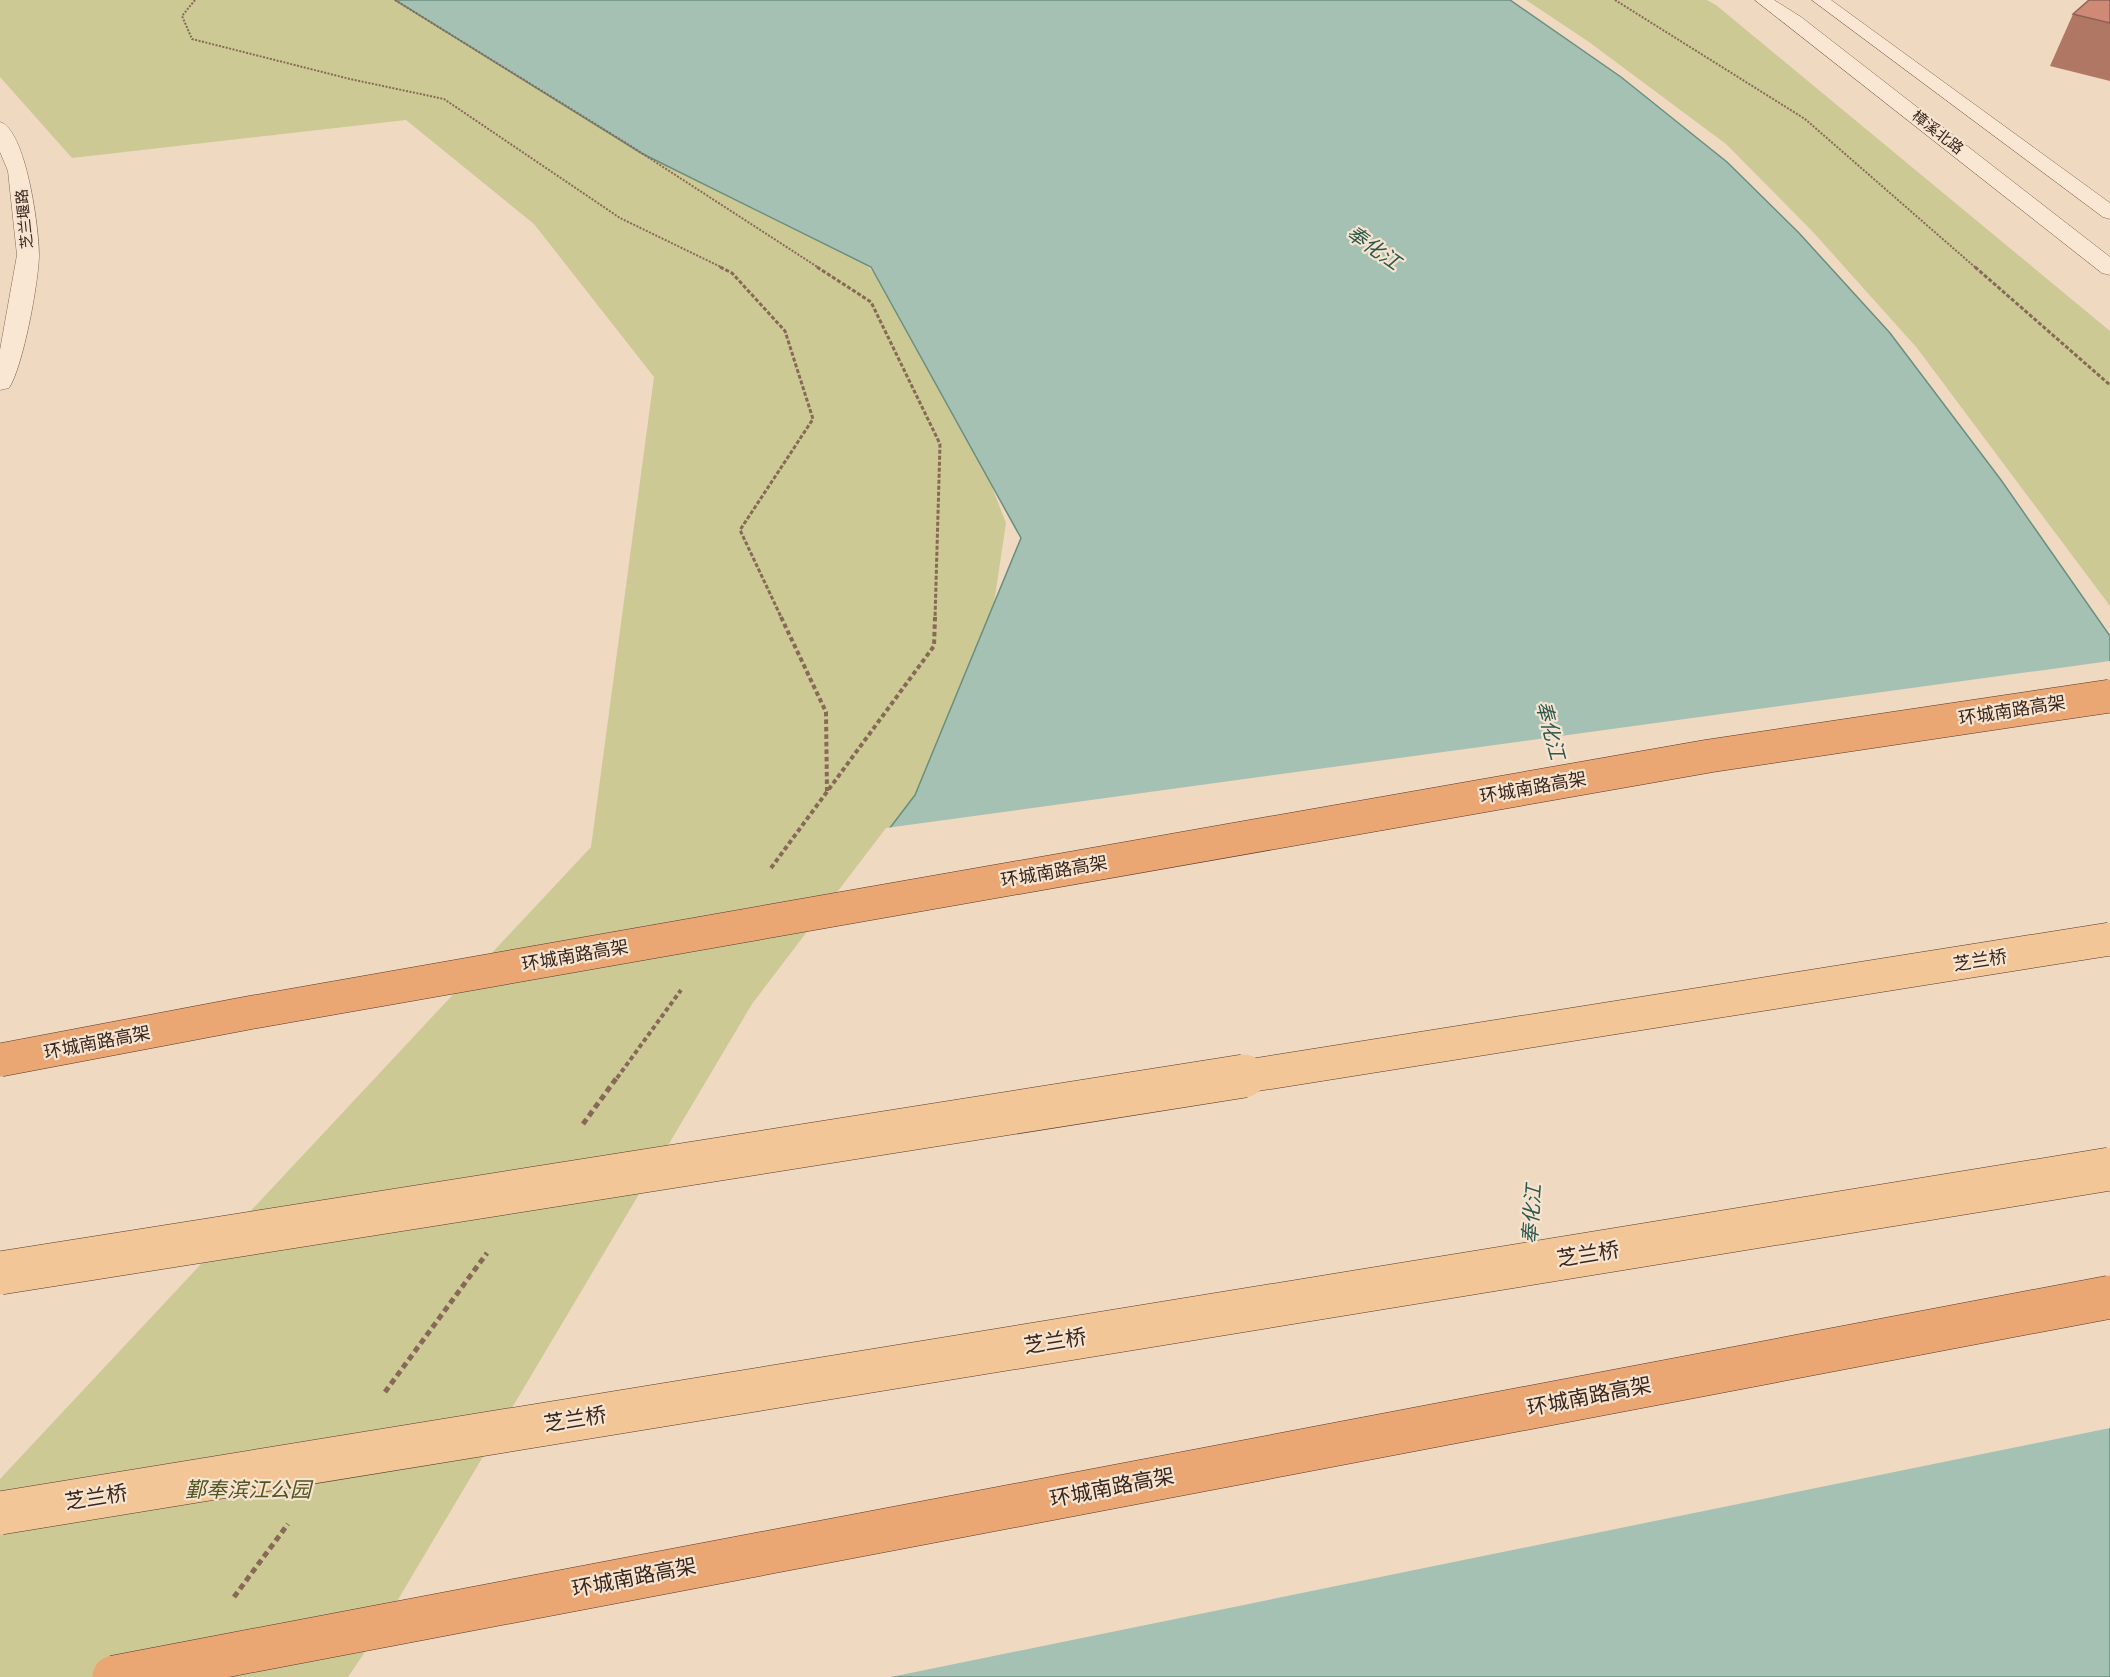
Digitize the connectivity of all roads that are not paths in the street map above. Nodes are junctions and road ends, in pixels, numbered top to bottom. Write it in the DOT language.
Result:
graph roads {
  1 [pos="1763,0"];
  2 [pos="1820,0"];
  3 [pos="0,128"];
  4 [pos="2110,213"];
  5 [pos="2110,268"];
  6 [pos="0,383"];
  7 [pos="2110,696"];
  8 [pos="2110,939"];
  9 [pos="0,1060"];
  10 [pos="2110,1169"];
  11 [pos="0,1273"];
  12 [pos="2110,1296"];
  13 [pos="0,1513"];
  14 [pos="114,1677"];
  1 -- 5 [label="street, 樟溪北路"];
  2 -- 4 [label="street, 樟溪北路"];
  3 -- 6 [label="street, 芝兰堰路"];
  7 -- 9 [label="highway, 环城南路高架, bridge"];
  8 -- 11 [label="main road, 芝兰桥, bridge"];
  10 -- 13 [label="main road, 芝兰桥, bridge"];
  12 -- 14 [label="highway, 环城南路高架, bridge"];
}
